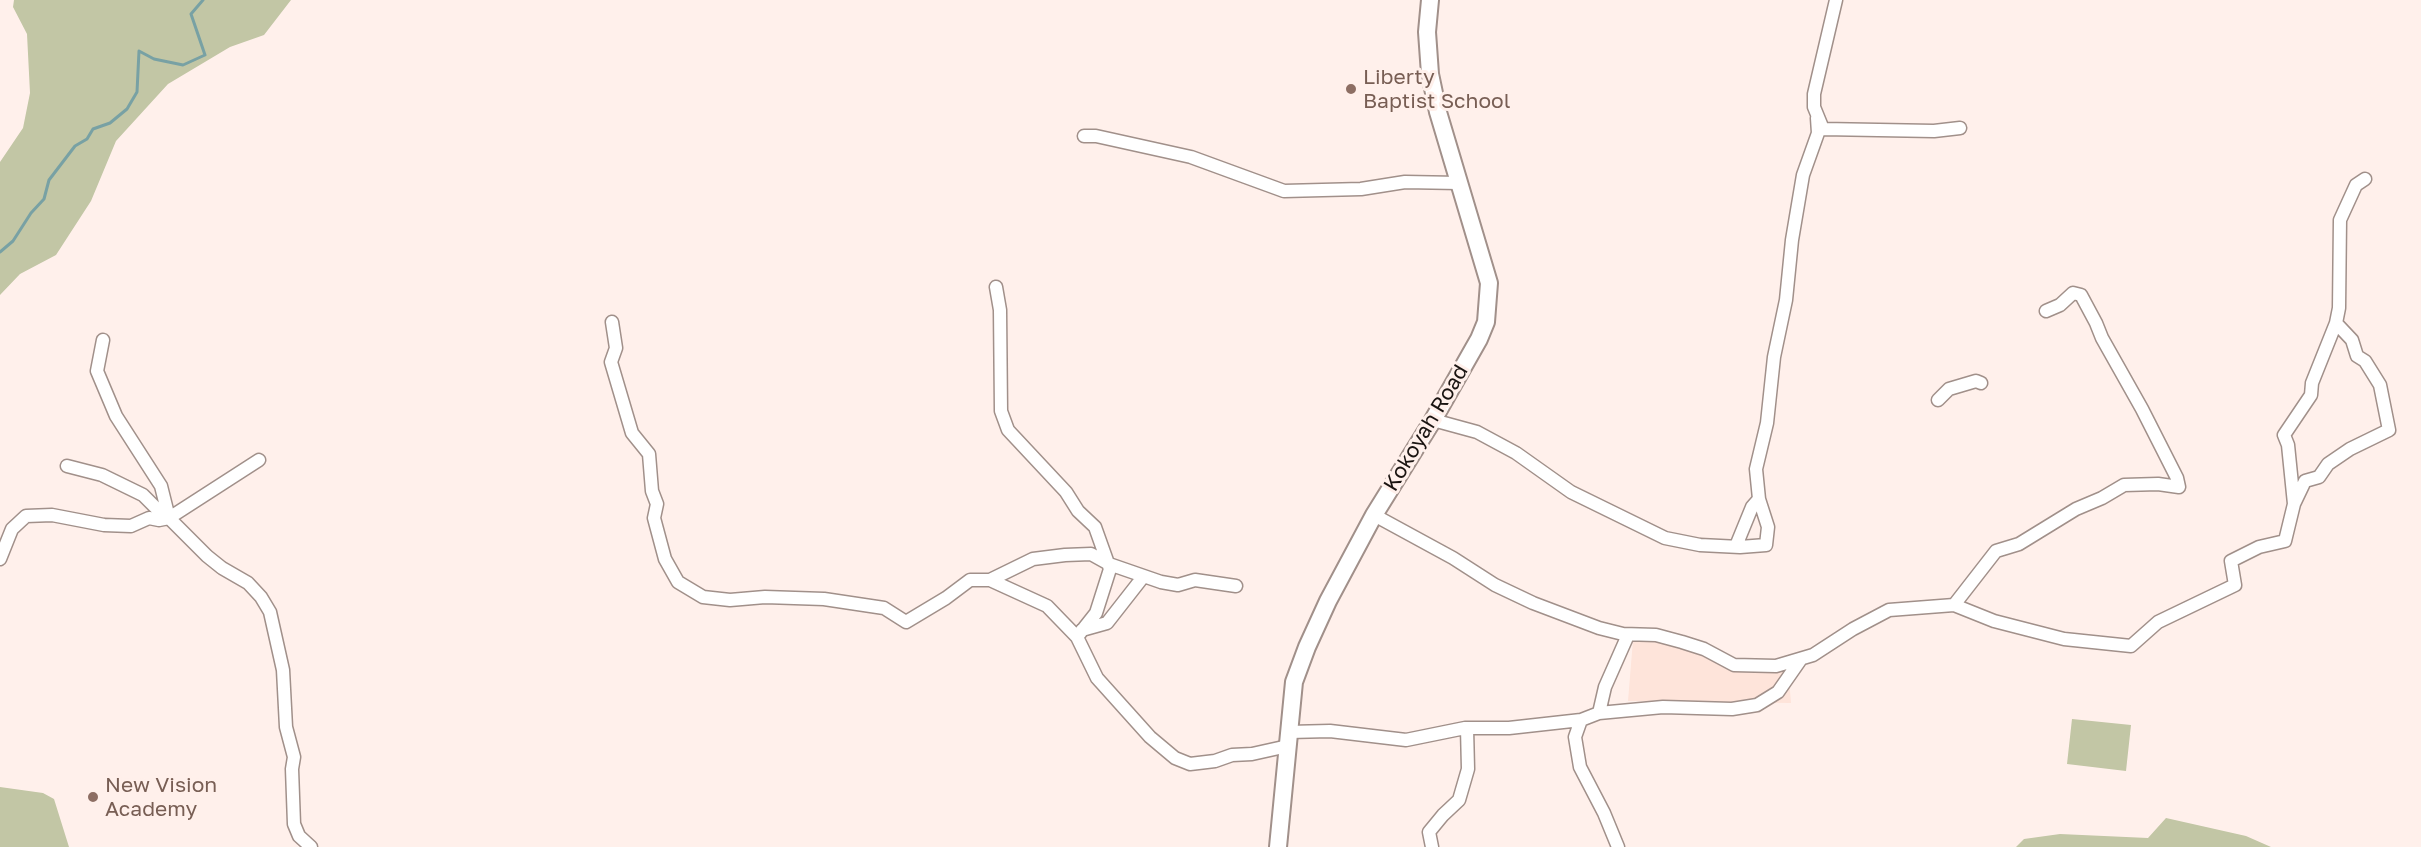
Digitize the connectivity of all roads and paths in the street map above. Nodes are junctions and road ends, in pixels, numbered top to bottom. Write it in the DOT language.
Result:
graph roads {
  1 [pos="1430,0"];
  2 [pos="1836,0"];
  3 [pos="1817,117"];
  4 [pos="1960,128"];
  5 [pos="1084,136"];
  6 [pos="2365,179"];
  7 [pos="1460,183"];
  8 [pos="996,287"];
  9 [pos="2046,312"];
  10 [pos="612,322"];
  11 [pos="2336,323"];
  12 [pos="103,340"];
  13 [pos="1981,383"];
  14 [pos="1938,400"];
  15 [pos="1433,420"];
  16 [pos="259,460"];
  17 [pos="67,466"];
  18 [pos="1759,499"];
  19 [pos="2294,504"];
  20 [pos="1374,515"];
  21 [pos="168,518"];
  22 [pos="1736,546"];
  23 [pos="0,559"];
  24 [pos="1109,564"];
  25 [pos="1143,577"];
  26 [pos="990,580"];
  27 [pos="1236,586"];
  28 [pos="1954,605"];
  29 [pos="1079,633"];
  30 [pos="1628,634"];
  31 [pos="1801,659"];
  32 [pos="1599,713"];
  33 [pos="1581,720"];
  34 [pos="1467,728"];
  35 [pos="1288,739"];
  36 [pos="311,847"];
  37 [pos="1278,847"];
  38 [pos="1432,847"];
  39 [pos="1618,847"];
  1 -- 7 [label="main road, Kokoyah Road"];
  2 -- 3 [label="street"];
  3 -- 4 [label="street"];
  3 -- 18 [label="street"];
  5 -- 7 [label="street"];
  6 -- 11 [label="street"];
  7 -- 15 [label="main road, Kokoyah Road"];
  8 -- 24 [label="street"];
  9 -- 28 [label="street"];
  10 -- 26 [label="street"];
  11 -- 19 [label="street"];
  11 -- 19 [label="street"];
  12 -- 21 [label="street"];
  13 -- 14 [label="street"];
  15 -- 20 [label="main road, Kokoyah Road"];
  15 -- 22 [label="street"];
  16 -- 21 [label="street"];
  17 -- 21 [label="street"];
  18 -- 22 [label="street"];
  18 -- 22 [label="street"];
  19 -- 28 [label="street"];
  20 -- 30 [label="street"];
  20 -- 35 [label="main road, Kokoyah Road"];
  21 -- 23 [label="street"];
  21 -- 36 [label="street"];
  24 -- 25 [label="street"];
  24 -- 26 [label="street"];
  24 -- 29 [label="street"];
  25 -- 27 [label="street"];
  25 -- 29 [label="street"];
  26 -- 29 [label="street"];
  28 -- 31 [label="street"];
  29 -- 35 [label="street"];
  30 -- 31 [label="street"];
  30 -- 32 [label="street"];
  31 -- 32 [label="street"];
  32 -- 33 [label="street"];
  33 -- 34 [label="street"];
  33 -- 39 [label="street"];
  34 -- 35 [label="street"];
  34 -- 38 [label="street"];
  35 -- 37 [label="main road, Kokoyah Road"];
}
